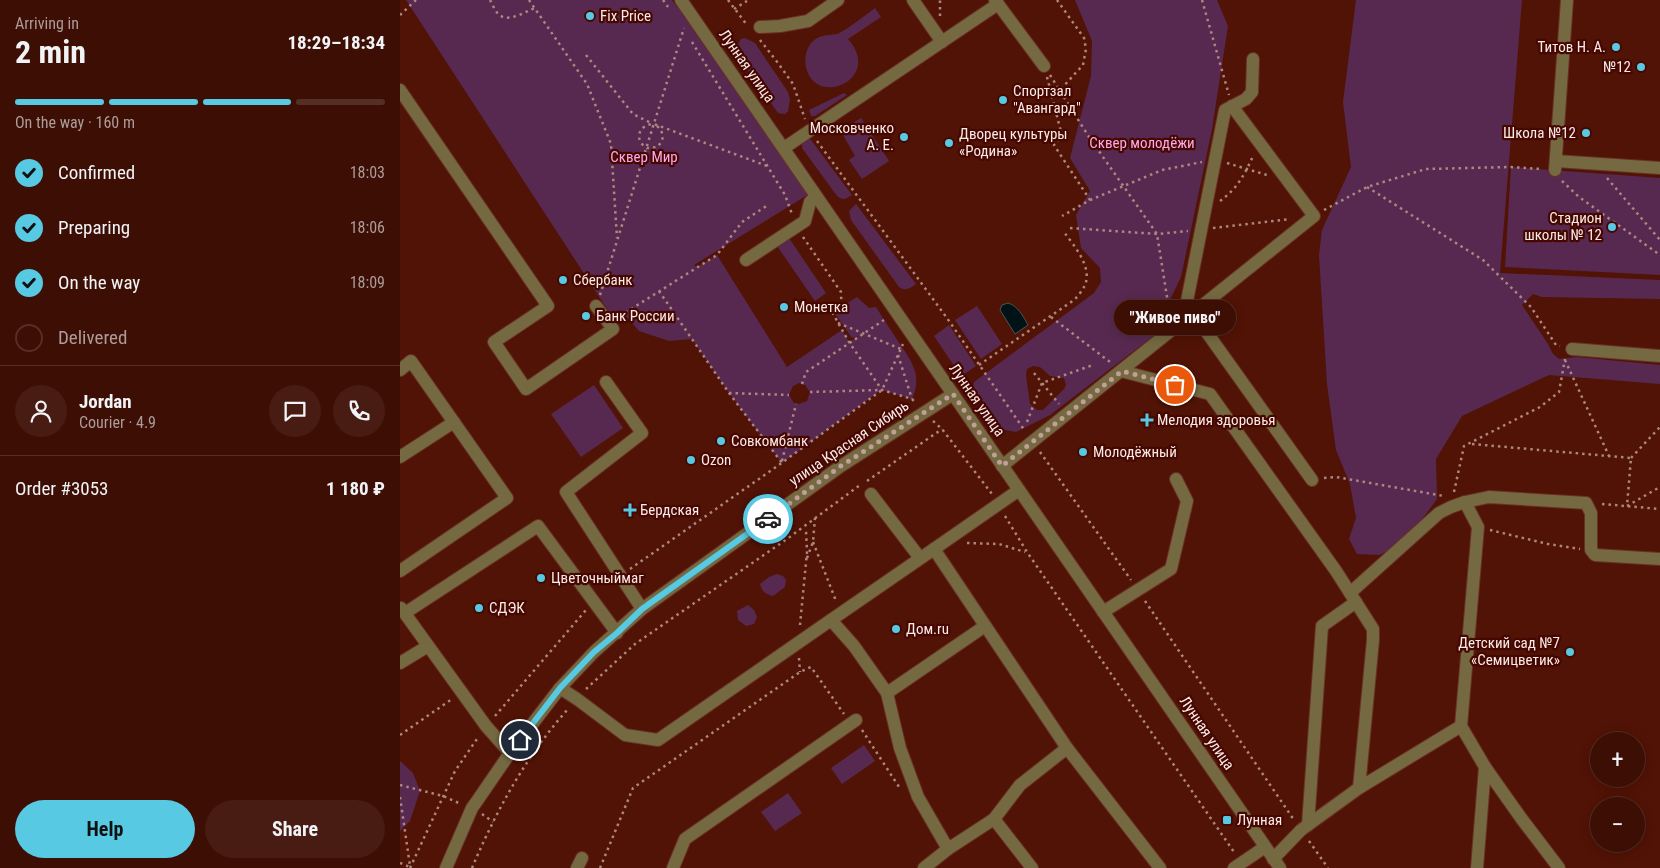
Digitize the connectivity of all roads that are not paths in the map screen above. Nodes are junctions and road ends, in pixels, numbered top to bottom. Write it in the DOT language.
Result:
graph roads {
  1 [pos="681,0"];
  2 [pos="838,0"];
  3 [pos="913,0"];
  4 [pos="1567,0"];
  5 [pos="997,2"];
  6 [pos="758,33"];
  7 [pos="942,42"];
  8 [pos="1254,59"];
  9 [pos="1044,66"];
  10 [pos="400,90"];
  11 [pos="1232,106"];
  12 [pos="405,108"];
  13 [pos="784,148"];
  14 [pos="1660,168"];
  15 [pos="816,196"];
  16 [pos="746,260"];
  17 [pos="596,306"];
  18 [pos="1188,317"];
  19 [pos="1569,354"];
  20 [pos="1660,356"];
  21 [pos="400,370"];
  22 [pos="1122,371"];
  23 [pos="606,382"];
  24 [pos="953,394"];
  25 [pos="454,422"];
  26 [pos="400,457"];
  27 [pos="1002,466"];
  28 [pos="1176,479"];
  29 [pos="1312,480"];
  30 [pos="1019,490"];
  31 [pos="871,494"];
  32 [pos="1465,502"];
  33 [pos="939,545"];
  34 [pos="920,558"];
  35 [pos="1660,559"];
  36 [pos="400,571"];
  37 [pos="1353,597"];
  38 [pos="642,609"];
  39 [pos="402,610"];
  40 [pos="1104,612"];
  41 [pos="836,617"];
  42 [pos="985,626"];
  43 [pos="617,633"];
  44 [pos="428,646"];
  45 [pos="400,663"];
  46 [pos="560,688"];
  47 [pos="887,693"];
  48 [pos="853,722"];
  49 [pos="1461,726"];
  50 [pos="1067,748"];
  51 [pos="510,753"];
  52 [pos="1485,767"];
  53 [pos="1359,788"];
  54 [pos="994,819"];
  55 [pos="1305,827"];
  56 [pos="1265,847"];
  57 [pos="948,849"];
  58 [pos="1276,863"];
  59 [pos="1238,866"];
  60 [pos="446,868"];
  61 [pos="673,868"];
  62 [pos="924,868"];
  63 [pos="1032,868"];
  64 [pos="1160,868"];
  65 [pos="1477,868"];
  66 [pos="1559,868"];
  1 -- 13 [label="street, Лунная улица"];
  2 -- 6 [label="street"];
  3 -- 7 [label="street"];
  4 -- 14 [label="street"];
  5 -- 7 [label="street"];
  5 -- 9 [label="street"];
  7 -- 13 [label="street"];
  8 -- 11 [label="street"];
  10 -- 12 [label="street"];
  11 -- 18 [label="street"];
  11 -- 18 [label="street"];
  12 -- 17 [label="street"];
  13 -- 15 [label="street, Лунная улица"];
  15 -- 16 [label="street"];
  15 -- 24 [label="street, Лунная улица"];
  18 -- 22 [label="street"];
  18 -- 29 [label="street"];
  19 -- 20 [label="street"];
  21 -- 25 [label="street"];
  22 -- 27 [label="street"];
  22 -- 37 [label="street"];
  23 -- 38 [label="street"];
  24 -- 27 [label="street, Лунная улица"];
  24 -- 38 [label="street, улица Красная Сибирь"];
  25 -- 26 [label="street"];
  25 -- 36 [label="street"];
  27 -- 30 [label="street, Лунная улица"];
  28 -- 40 [label="street"];
  30 -- 33 [label="street"];
  30 -- 40 [label="street, Лунная улица"];
  31 -- 34 [label="street"];
  32 -- 35 [label="street"];
  32 -- 37 [label="street"];
  32 -- 49 [label="street"];
  33 -- 34 [label="street"];
  33 -- 42 [label="street"];
  34 -- 41 [label="street"];
  37 -- 53 [label="street"];
  37 -- 55 [label="street"];
  38 -- 43 [label="street, улица Красная Сибирь"];
  39 -- 43 [label="street"];
  39 -- 44 [label="street"];
  40 -- 56 [label="street, Лунная улица"];
  41 -- 46 [label="street"];
  41 -- 47 [label="street"];
  42 -- 47 [label="street"];
  42 -- 50 [label="street"];
  43 -- 46 [label="street, улица Красная Сибирь"];
  44 -- 45 [label="street"];
  44 -- 51 [label="street"];
  46 -- 51 [label="street, улица Красная Сибирь"];
  47 -- 57 [label="street"];
  48 -- 61 [label="street"];
  49 -- 52 [label="street"];
  49 -- 53 [label="street"];
  50 -- 54 [label="street"];
  50 -- 64 [label="street"];
  51 -- 60 [label="street, улица Красная Сибирь"];
  52 -- 65 [label="street"];
  52 -- 66 [label="street"];
  53 -- 55 [label="street"];
  54 -- 57 [label="street"];
  54 -- 63 [label="street"];
  55 -- 58 [label="street"];
  56 -- 58 [label="street, Лунная улица"];
  56 -- 59 [label="street"];
  57 -- 62 [label="street"];
}
